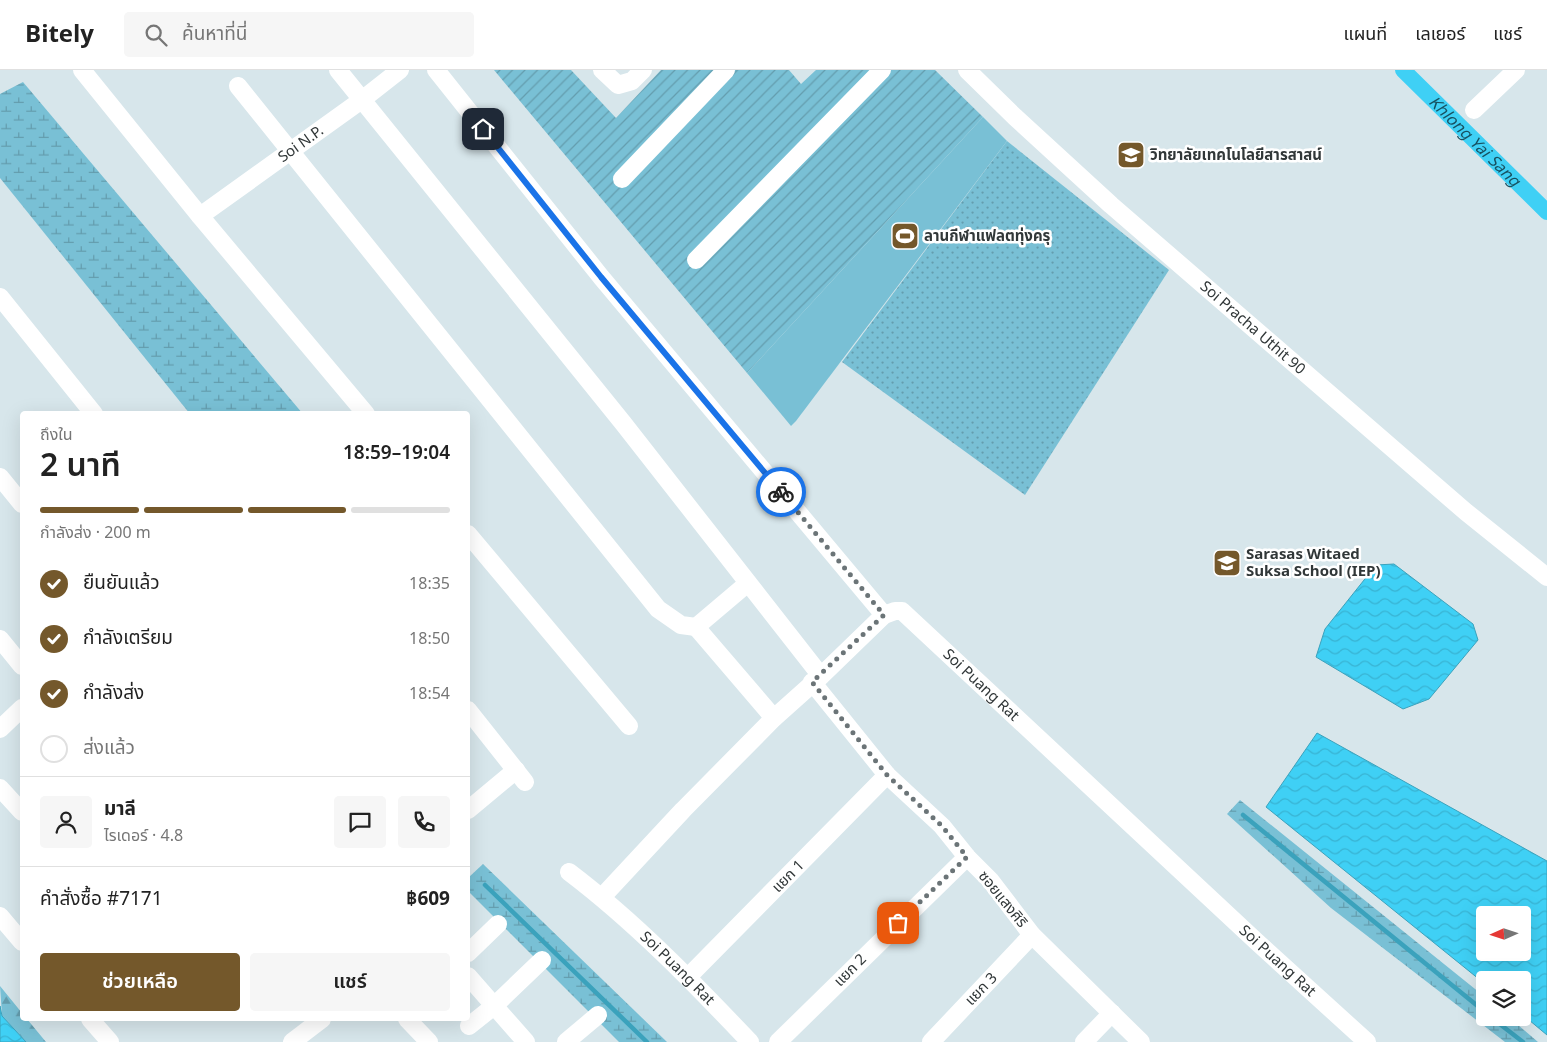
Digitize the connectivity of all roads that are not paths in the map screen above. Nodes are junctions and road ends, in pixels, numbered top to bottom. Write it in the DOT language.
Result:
graph roads {
  1 [pos="82,70"];
  2 [pos="338,70"];
  3 [pos="400,70"];
  4 [pos="436,70"];
  5 [pos="602,70"];
  6 [pos="643,70"];
  7 [pos="726,70"];
  8 [pos="882,70"];
  9 [pos="967,70"];
  10 [pos="1516,70"];
  11 [pos="238,86"];
  12 [pos="363,99"];
  13 [pos="1474,110"];
  14 [pos="290,151"];
  15 [pos="622,179"];
  16 [pos="200,216"];
  17 [pos="696,260"];
  18 [pos="0,297"];
  19 [pos="92,411"];
  20 [pos="363,411"];
  21 [pos="0,476"];
  22 [pos="20,501"];
  23 [pos="470,536"];
  24 [pos="1547,577"];
  25 [pos="748,583"];
  26 [pos="884,615"];
  27 [pos="696,627"];
  28 [pos="0,639"];
  29 [pos="20,664"];
  30 [pos="816,679"];
  31 [pos="20,710"];
  32 [pos="470,712"];
  33 [pos="774,718"];
  34 [pos="629,726"];
  35 [pos="0,730"];
  36 [pos="887,775"];
  37 [pos="0,788"];
  38 [pos="470,809"];
  39 [pos="20,810"];
  40 [pos="967,857"];
  41 [pos="568,872"];
  42 [pos="602,897"];
  43 [pos="0,916"];
  44 [pos="498,924"];
  45 [pos="1032,935"];
  46 [pos="20,940"];
  47 [pos="470,951"];
  48 [pos="542,960"];
  49 [pos="688,977"];
  50 [pos="470,978"];
  51 [pos="494,1006"];
  52 [pos="1112,1013"];
  53 [pos="598,1015"];
  54 [pos="92,1021"];
  55 [pos="320,1021"];
  56 [pos="409,1021"];
  57 [pos="469,1026"];
  58 [pos="302,1039"];
  59 [pos="110,1042"];
  60 [pos="429,1042"];
  61 [pos="526,1042"];
  62 [pos="566,1042"];
  63 [pos="750,1042"];
  64 [pos="778,1042"];
  65 [pos="931,1042"];
  66 [pos="1084,1042"];
  67 [pos="1141,1042"];
  68 [pos="1367,1042"];
  1 -- 16 [label="street"];
  2 -- 12 [label="street, ซอยแสงศิริ"];
  3 -- 12 [label="street, Soi N.P."];
  4 -- 26 [label="street"];
  5 -- 6 [label="street"];
  7 -- 15 [label="street"];
  8 -- 17 [label="street"];
  9 -- 24 [label="street, Soi Pracha Uthit 90"];
  10 -- 13 [label="street"];
  11 -- 14 [label="street"];
  12 -- 14 [label="street, Soi N.P."];
  12 -- 25 [label="street, ซอยแสงศิริ"];
  14 -- 16 [label="street, Soi N.P."];
  14 -- 27 [label="street"];
  16 -- 20 [label="street"];
  18 -- 19 [label="street"];
  21 -- 22 [label="street"];
  23 -- 34 [label="street"];
  25 -- 27 [label="street"];
  25 -- 30 [label="street, ซอยแสงศิริ"];
  26 -- 30 [label="street"];
  26 -- 68 [label="street, Soi Puang Rat"];
  27 -- 33 [label="street"];
  28 -- 29 [label="street"];
  30 -- 33 [label="street"];
  30 -- 36 [label="street, ซอยแสงศิริ"];
  31 -- 35 [label="street"];
  32 -- 38 [label="street"];
  33 -- 42 [label="street"];
  36 -- 40 [label="street, ซอยแสงศิริ"];
  36 -- 49 [label="street, แยก 1"];
  37 -- 39 [label="street"];
  40 -- 45 [label="street, ซอยแสงศิริ"];
  40 -- 64 [label="street, แยก 2"];
  41 -- 42 [label="street, Soi Puang Rat"];
  42 -- 49 [label="street, Soi Puang Rat"];
  43 -- 46 [label="street"];
  44 -- 47 [label="street"];
  45 -- 52 [label="street, ซอยแสงศิริ"];
  45 -- 65 [label="street, แยก 3"];
  48 -- 51 [label="street"];
  49 -- 63 [label="street, Soi Puang Rat"];
  50 -- 51 [label="street"];
  51 -- 57 [label="street"];
  51 -- 61 [label="street"];
  52 -- 66 [label="street"];
  52 -- 67 [label="street, ซอยแสงศิริ"];
  53 -- 62 [label="street"];
  54 -- 59 [label="street"];
  55 -- 58 [label="street"];
  56 -- 60 [label="street"];
}
